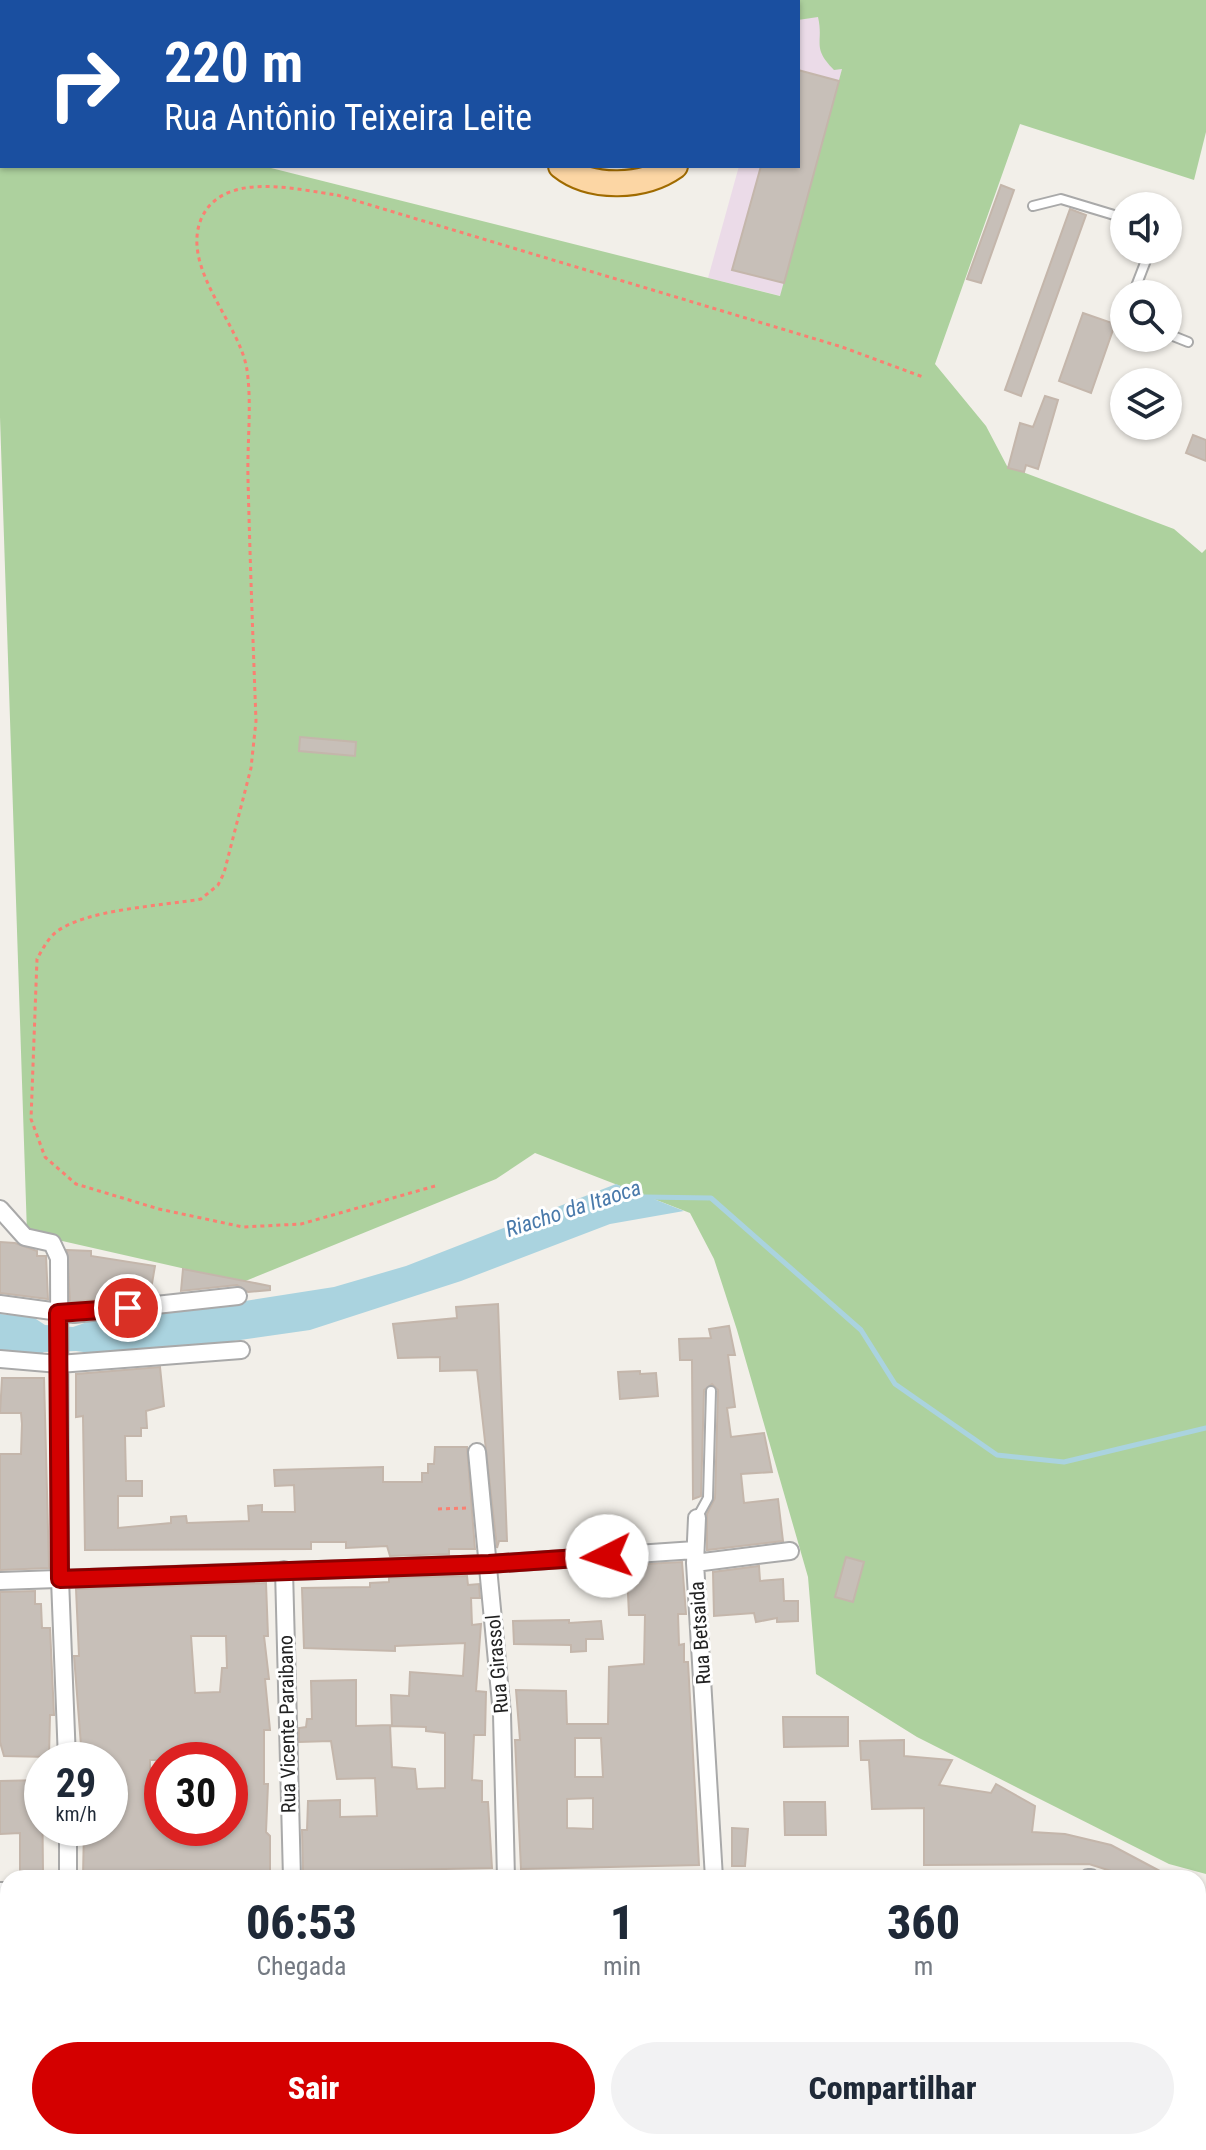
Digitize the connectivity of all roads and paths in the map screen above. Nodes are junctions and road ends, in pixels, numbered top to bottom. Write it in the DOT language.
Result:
graph roads {
  1 [pos="566,168"];
  2 [pos="669,168"];
  3 [pos="1033,206"];
  4 [pos="1110,214"];
  5 [pos="1182,340"];
  6 [pos="1188,342"];
  7 [pos="923,377"];
  8 [pos="435,1186"];
  9 [pos="0,1209"];
  10 [pos="238,1296"];
  11 [pos="0,1304"];
  12 [pos="58,1316"];
  13 [pos="241,1350"];
  14 [pos="0,1359"];
  15 [pos="59,1360"];
  16 [pos="711,1391"];
  17 [pos="477,1452"];
  18 [pos="482,1506"];
  19 [pos="438,1509"];
  20 [pos="697,1518"];
  21 [pos="790,1551"];
  22 [pos="695,1556"];
  23 [pos="489,1564"];
  24 [pos="284,1570"];
  25 [pos="60,1579"];
  26 [pos="0,1581"];
  27 [pos="66,1742"];
  28 [pos="68,1846"];
  29 [pos="68,1870"];
  30 [pos="292,1870"];
  31 [pos="506,1870"];
  32 [pos="714,1870"];
  1 -- 2 [label="main road"];
  3 -- 4 [label="lane"];
  5 -- 6 [label="lane"];
  7 -- 8 [label="path"];
  9 -- 12 [label="street"];
  10 -- 12 [label="street"];
  11 -- 12 [label="street"];
  12 -- 15 [label="street"];
  13 -- 15 [label="street"];
  14 -- 15 [label="street"];
  15 -- 25 [label="street"];
  16 -- 20 [label="lane, Rua Betsaida"];
  17 -- 18 [label="street, Rua Girassol"];
  18 -- 19 [label="path"];
  18 -- 23 [label="street, Rua Girassol"];
  20 -- 22 [label="street, Rua Betsaida"];
  21 -- 22 [label="street"];
  22 -- 23 [label="street"];
  22 -- 32 [label="street, Rua Betsaida"];
  23 -- 24 [label="street"];
  23 -- 31 [label="street, Rua Girassol"];
  24 -- 25 [label="street"];
  24 -- 30 [label="street, Rua Vicente Paraibano"];
  25 -- 26 [label="street"];
  25 -- 27 [label="street"];
  28 -- 29 [label="street"];
}
